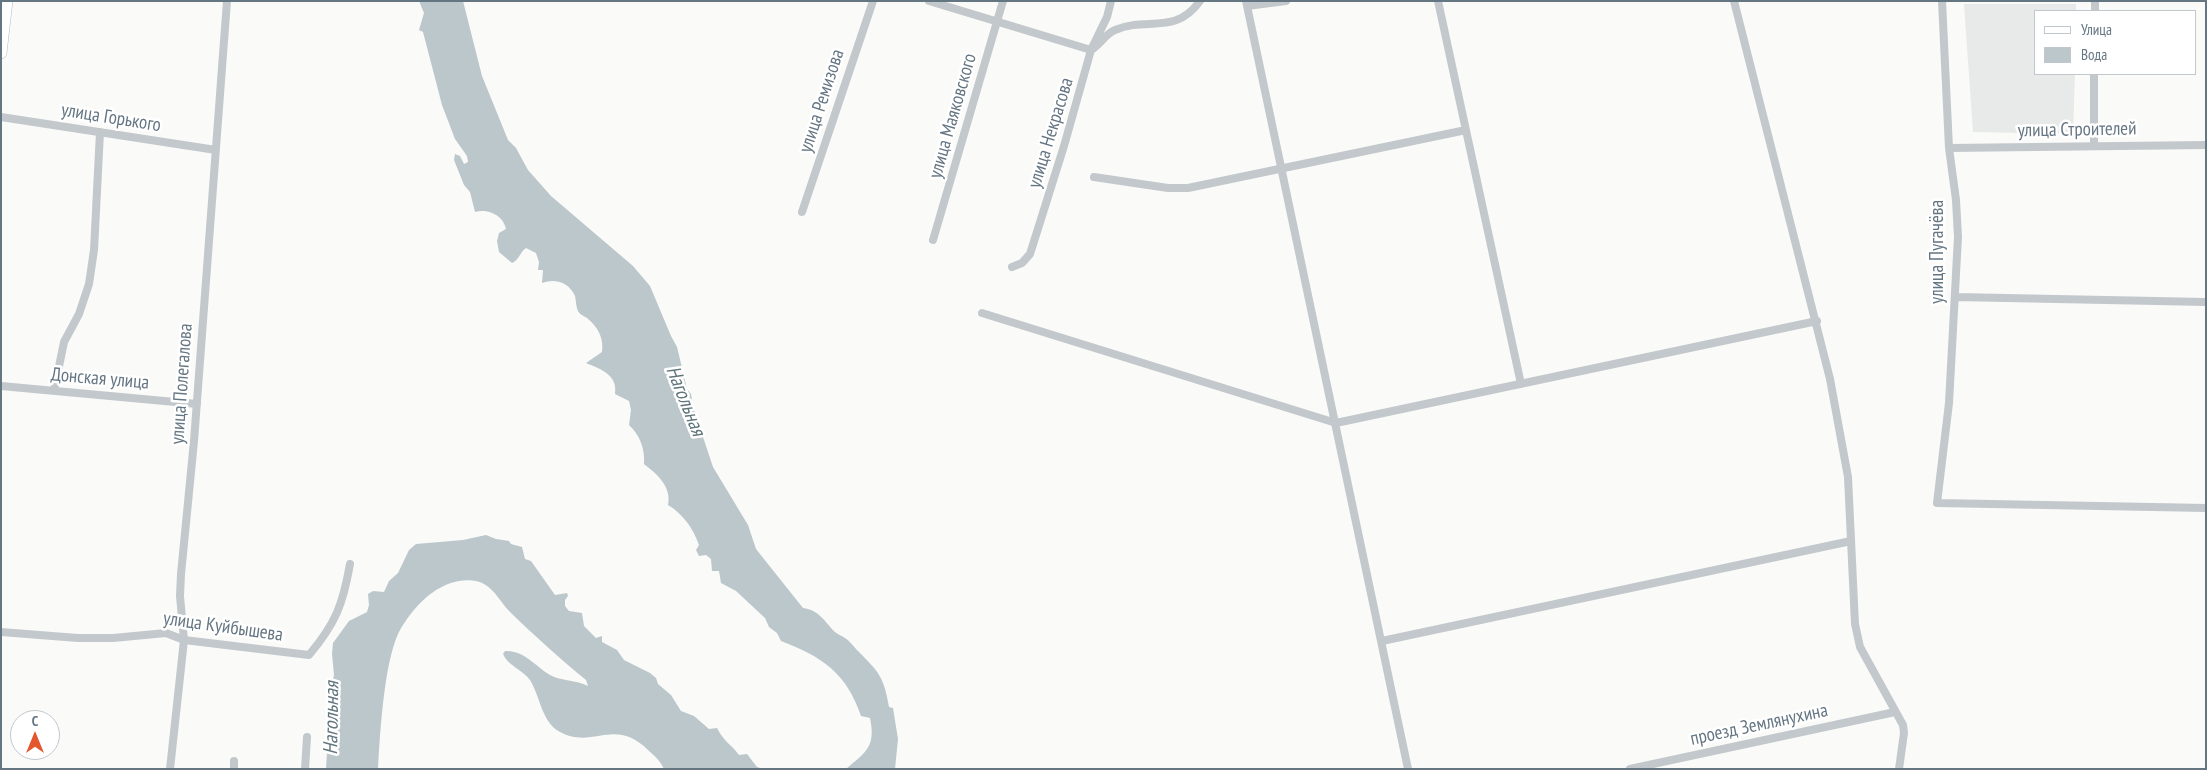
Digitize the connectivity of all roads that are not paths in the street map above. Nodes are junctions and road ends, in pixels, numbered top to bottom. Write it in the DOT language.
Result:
graph roads {
  1 [pos="7,1"];
  2 [pos="227,1"];
  3 [pos="873,1"];
  4 [pos="929,1"];
  5 [pos="1003,1"];
  6 [pos="1111,1"];
  7 [pos="1200,1"];
  8 [pos="1286,1"];
  9 [pos="1438,1"];
  10 [pos="1734,1"];
  11 [pos="1942,1"];
  12 [pos="1247,4"];
  13 [pos="997,24"];
  14 [pos="1091,50"];
  15 [pos="1,52"];
  16 [pos="2094,75"];
  17 [pos="1,117"];
  18 [pos="1466,130"];
  19 [pos="100,132"];
  20 [pos="2206,145"];
  21 [pos="2094,146"];
  22 [pos="1949,148"];
  23 [pos="216,150"];
  24 [pos="1282,169"];
  25 [pos="1094,177"];
  26 [pos="802,212"];
  27 [pos="933,240"];
  28 [pos="1012,267"];
  29 [pos="1956,297"];
  30 [pos="2206,302"];
  31 [pos="982,313"];
  32 [pos="1817,321"];
  33 [pos="1521,384"];
  34 [pos="1,386"];
  35 [pos="54,391"];
  36 [pos="197,404"];
  37 [pos="1336,423"];
  38 [pos="2206,508"];
  39 [pos="1851,541"];
  40 [pos="350,564"];
  41 [pos="1,632"];
  42 [pos="184,640"];
  43 [pos="1382,641"];
  44 [pos="1895,712"];
  45 [pos="307,737"];
  46 [pos="170,769"];
  47 [pos="304,769"];
  48 [pos="1408,769"];
  49 [pos="1630,769"];
  50 [pos="1899,769"];
  1 -- 15 [label="street"];
  2 -- 23 [label="street, улица Полегалова"];
  3 -- 26 [label="street, улица Ремизова"];
  4 -- 13 [label="street"];
  5 -- 13 [label="street, улица Маяковского"];
  6 -- 14 [label="street, улица Некрасова"];
  7 -- 14 [label="street"];
  8 -- 12 [label="street"];
  9 -- 18 [label="street"];
  10 -- 32 [label="street"];
  11 -- 22 [label="street, улица Пугачёва"];
  12 -- 24 [label="street"];
  13 -- 14 [label="street"];
  13 -- 27 [label="street, улица Маяковского"];
  14 -- 28 [label="street, улица Некрасова"];
  16 -- 21 [label="street"];
  17 -- 19 [label="street, улица Горького"];
  18 -- 24 [label="street"];
  18 -- 33 [label="street"];
  19 -- 23 [label="street, улица Горького"];
  19 -- 35 [label="street"];
  20 -- 21 [label="street, улица Строителей"];
  21 -- 22 [label="street, улица Строителей"];
  22 -- 29 [label="street, улица Пугачёва"];
  23 -- 36 [label="street, улица Полегалова"];
  24 -- 25 [label="street"];
  24 -- 37 [label="street"];
  29 -- 30 [label="street"];
  29 -- 38 [label="street, улица Пугачёва"];
  31 -- 37 [label="street"];
  32 -- 33 [label="street"];
  32 -- 39 [label="street"];
  33 -- 37 [label="street"];
  34 -- 35 [label="street, Донская улица"];
  35 -- 36 [label="street, Донская улица"];
  36 -- 42 [label="street, улица Полегалова"];
  37 -- 43 [label="street"];
  39 -- 43 [label="street"];
  39 -- 44 [label="street"];
  40 -- 42 [label="street, улица Куйбышева"];
  41 -- 42 [label="street, улица Куйбышева"];
  42 -- 46 [label="street, улица Полегалова"];
  43 -- 48 [label="street"];
  44 -- 49 [label="street, проезд Землянухина"];
  44 -- 50 [label="street"];
  45 -- 47 [label="street"];
}
